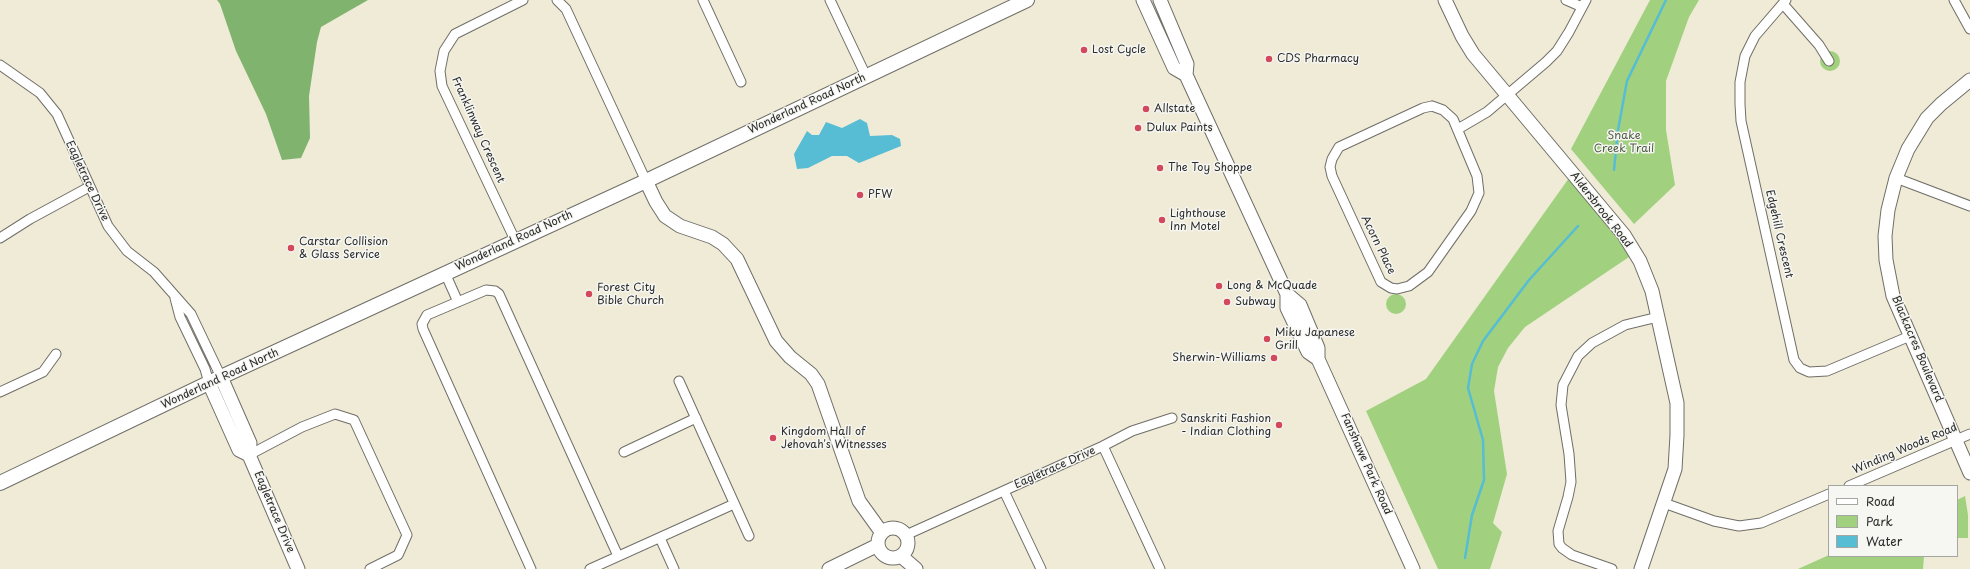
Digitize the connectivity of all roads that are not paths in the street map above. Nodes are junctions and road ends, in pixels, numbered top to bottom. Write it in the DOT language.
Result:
graph roads {
  1 [pos="523,0"];
  2 [pos="557,0"];
  3 [pos="703,0"];
  4 [pos="830,0"];
  5 [pos="1027,0"];
  6 [pos="1143,0"];
  7 [pos="1160,0"];
  8 [pos="1445,0"];
  9 [pos="1566,0"];
  10 [pos="1954,0"];
  11 [pos="1784,2"];
  12 [pos="1584,4"];
  13 [pos="1970,29"];
  14 [pos="1829,61"];
  15 [pos="0,65"];
  16 [pos="1186,75"];
  17 [pos="866,76"];
  18 [pos="1970,80"];
  19 [pos="741,82"];
  20 [pos="1507,96"];
  21 [pos="1458,129"];
  22 [pos="1896,178"];
  23 [pos="646,181"];
  24 [pos="89,187"];
  25 [pos="1970,206"];
  26 [pos="0,238"];
  27 [pos="515,240"];
  28 [pos="445,273"];
  29 [pos="175,298"];
  30 [pos="458,302"];
  31 [pos="1658,317"];
  32 [pos="1910,336"];
  33 [pos="56,354"];
  34 [pos="215,380"];
  35 [pos="679,381"];
  36 [pos="0,392"];
  37 [pos="696,418"];
  38 [pos="1172,418"];
  39 [pos="1970,434"];
  40 [pos="1956,440"];
  41 [pos="1103,446"];
  42 [pos="624,452"];
  43 [pos="249,455"];
  44 [pos="1970,473"];
  45 [pos="0,483"];
  46 [pos="1850,485"];
  47 [pos="1004,491"];
  48 [pos="1828,494"];
  49 [pos="1664,503"];
  50 [pos="734,504"];
  51 [pos="906,535"];
  52 [pos="749,536"];
  53 [pos="660,538"];
  54 [pos="880,539"];
  55 [pos="618,556"];
  56 [pos="901,556"];
  57 [pos="298,569"];
  58 [pos="370,569"];
  59 [pos="531,569"];
  60 [pos="590,569"];
  61 [pos="674,569"];
  62 [pos="829,569"];
  63 [pos="916,569"];
  64 [pos="1041,569"];
  65 [pos="1160,569"];
  66 [pos="1413,569"];
  67 [pos="1612,569"];
  68 [pos="1641,569"];
  1 -- 27 [label="street, Franklinway Crescent"];
  2 -- 23 [label="street"];
  3 -- 19 [label="street"];
  4 -- 17 [label="street"];
  5 -- 17 [label="main road, Wonderland Road North"];
  6 -- 16 [label="street, Fanshawe Park Road"];
  7 -- 16 [label="street, Fanshawe Park Road"];
  8 -- 20 [label="street, Aldersbrook Road"];
  9 -- 12 [label="street"];
  10 -- 13 [label="street"];
  11 -- 14 [label="street"];
  11 -- 32 [label="street, Edgehill Crescent"];
  12 -- 20 [label="street"];
  15 -- 24 [label="street, Eagletrace Drive"];
  16 -- 66 [label="street, Fanshawe Park Road"];
  17 -- 23 [label="main road, Wonderland Road North"];
  18 -- 22 [label="street, Blackacres Boulevard"];
  20 -- 21 [label="street"];
  20 -- 31 [label="street, Aldersbrook Road"];
  21 -- 21 [label="street, Acorn Place"];
  22 -- 25 [label="street"];
  22 -- 32 [label="street, Blackacres Boulevard"];
  23 -- 27 [label="main road, Wonderland Road North"];
  23 -- 54 [label="street"];
  24 -- 26 [label="street"];
  24 -- 29 [label="street, Eagletrace Drive"];
  27 -- 28 [label="main road, Wonderland Road North"];
  28 -- 30 [label="street"];
  28 -- 34 [label="main road, Wonderland Road North"];
  29 -- 34 [label="street, Eagletrace Drive"];
  29 -- 34 [label="street, Eagletrace Drive"];
  30 -- 55 [label="street"];
  30 -- 59 [label="street"];
  31 -- 49 [label="street, Aldersbrook Road"];
  31 -- 67 [label="street"];
  32 -- 40 [label="street, Blackacres Boulevard"];
  33 -- 36 [label="street"];
  34 -- 43 [label="street, Eagletrace Drive"];
  34 -- 45 [label="main road, Wonderland Road North"];
  35 -- 37 [label="street"];
  37 -- 42 [label="street"];
  37 -- 50 [label="street"];
  38 -- 41 [label="street"];
  39 -- 40 [label="street, Winding Woods Road"];
  40 -- 44 [label="street, Blackacres Boulevard"];
  40 -- 46 [label="street, Winding Woods Road"];
  41 -- 47 [label="street, Eagletrace Drive"];
  41 -- 65 [label="street, Eagletrace Drive"];
  43 -- 57 [label="street, Eagletrace Drive"];
  43 -- 58 [label="street"];
  47 -- 51 [label="street, Eagletrace Drive"];
  47 -- 64 [label="street"];
  48 -- 49 [label="street"];
  49 -- 68 [label="street, Aldersbrook Road"];
  50 -- 52 [label="street"];
  50 -- 53 [label="street"];
  51 -- 54 [label="street"];
  51 -- 56 [label="street"];
  53 -- 55 [label="street"];
  53 -- 61 [label="street"];
  54 -- 56 [label="street"];
  54 -- 62 [label="street"];
  55 -- 60 [label="street"];
  56 -- 63 [label="street"];
}
